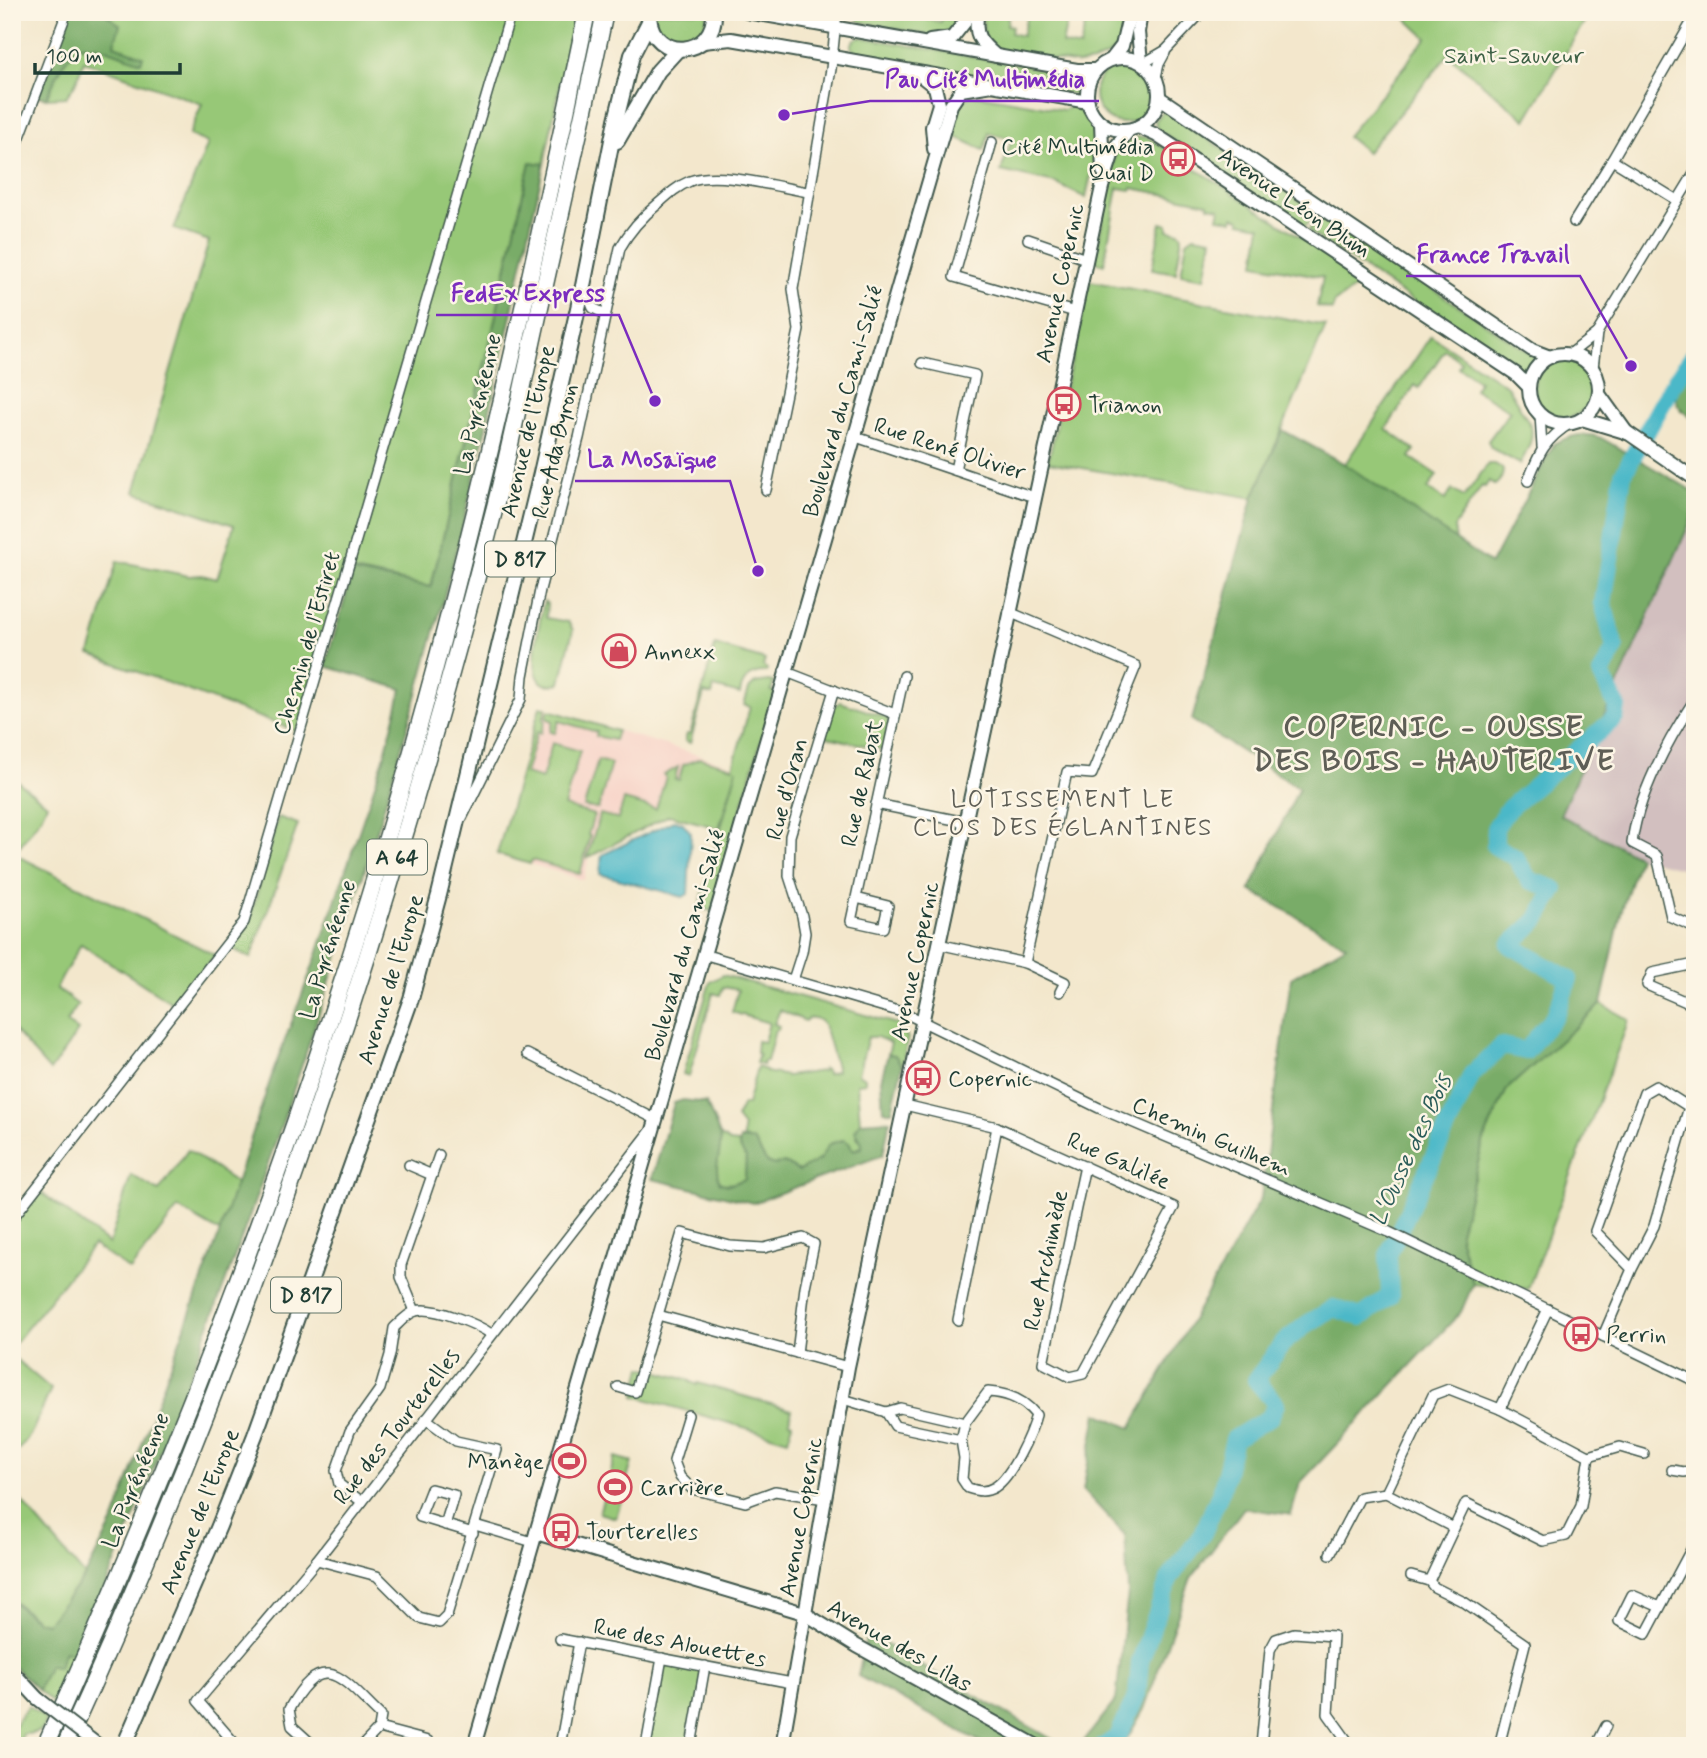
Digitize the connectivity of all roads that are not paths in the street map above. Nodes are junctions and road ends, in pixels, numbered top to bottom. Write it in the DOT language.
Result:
graph roads {
  1 [pos="67,12"];
  2 [pos="511,12"];
  3 [pos="587,12"];
  4 [pos="605,12"];
  5 [pos="714,12"];
  6 [pos="747,12"];
  7 [pos="837,12"];
  8 [pos="967,12"];
  9 [pos="978,12"];
  10 [pos="1130,12"];
  11 [pos="1141,12"];
  12 [pos="1202,12"];
  13 [pos="1695,16"];
  14 [pos="649,17"];
  15 [pos="836,28"];
  16 [pos="703,42"];
  17 [pos="920,43"];
  18 [pos="678,49"];
  19 [pos="1166,50"];
  20 [pos="832,57"];
  21 [pos="997,57"];
  22 [pos="1112,59"];
  23 [pos="1142,62"];
  24 [pos="1096,70"];
  25 [pos="915,72"];
  26 [pos="1156,77"];
  27 [pos="992,85"];
  28 [pos="1160,99"];
  29 [pos="1088,102"];
  30 [pos="1101,123"];
  31 [pos="1134,129"];
  32 [pos="992,142"];
  33 [pos="610,155"];
  34 [pos="935,157"];
  35 [pos="12,158"];
  36 [pos="1612,160"];
  37 [pos="1695,172"];
  38 [pos="1102,187"];
  39 [pos="808,192"];
  40 [pos="1677,200"];
  41 [pos="1574,222"];
  42 [pos="1028,239"];
  43 [pos="1086,259"];
  44 [pos="583,286"];
  45 [pos="1075,312"];
  46 [pos="605,314"];
  47 [pos="1597,333"];
  48 [pos="1570,354"];
  49 [pos="1550,357"];
  50 [pos="922,363"];
  51 [pos="1592,368"];
  52 [pos="1529,387"];
  53 [pos="1599,394"];
  54 [pos="1540,414"];
  55 [pos="1576,421"];
  56 [pos="1631,435"];
  57 [pos="853,436"];
  58 [pos="1542,447"];
  59 [pos="955,470"];
  60 [pos="1695,479"];
  61 [pos="1528,481"];
  62 [pos="766,491"];
  63 [pos="1034,497"];
  64 [pos="1009,612"];
  65 [pos="785,671"];
  66 [pos="904,676"];
  67 [pos="834,690"];
  68 [pos="1695,699"];
  69 [pos="895,714"];
  70 [pos="876,804"];
  71 [pos="965,822"];
  72 [pos="454,832"];
  73 [pos="856,898"];
  74 [pos="1695,927"];
  75 [pos="938,944"];
  76 [pos="703,954"];
  77 [pos="1025,963"];
  78 [pos="1695,964"];
  79 [pos="793,980"];
  80 [pos="1060,992"];
  81 [pos="1695,996"];
  82 [pos="922,1021"];
  83 [pos="527,1054"];
  84 [pos="905,1105"];
  85 [pos="656,1122"];
  86 [pos="998,1127"];
  87 [pos="439,1155"];
  88 [pos="409,1165"];
  89 [pos="1085,1166"];
  90 [pos="432,1175"];
  91 [pos="12,1219"];
  92 [pos="1632,1269"];
  93 [pos="1548,1309"];
  94 [pos="415,1311"];
  95 [pos="658,1315"];
  96 [pos="958,1320"];
  97 [pos="491,1334"];
  98 [pos="1603,1336"];
  99 [pos="797,1353"];
  100 [pos="1043,1363"];
  101 [pos="848,1367"];
  102 [pos="1695,1381"];
  103 [pos="618,1387"];
  104 [pos="843,1399"];
  105 [pos="1500,1409"];
  106 [pos="886,1412"];
  107 [pos="688,1415"];
  108 [pos="426,1419"];
  109 [pos="965,1423"];
  110 [pos="961,1440"];
  111 [pos="1644,1454"];
  112 [pos="1589,1456"];
  113 [pos="1695,1470"];
  114 [pos="1672,1471"];
  115 [pos="1386,1493"];
  116 [pos="825,1499"];
  117 [pos="362,1502"];
  118 [pos="445,1525"];
  119 [pos="1454,1528"];
  120 [pos="474,1529"];
  121 [pos="534,1537"];
  122 [pos="1695,1542"];
  123 [pos="1330,1555"];
  124 [pos="317,1560"];
  125 [pos="1411,1576"];
  126 [pos="1429,1581"];
  127 [pos="1660,1607"];
  128 [pos="804,1613"];
  129 [pos="560,1639"];
  130 [pos="579,1642"];
  131 [pos="662,1658"];
  132 [pos="705,1666"];
  133 [pos="12,1671"];
  134 [pos="792,1683"];
  135 [pos="1606,1726"];
  136 [pos="379,1728"];
  137 [pos="428,1741"];
  138 [pos="45,1746"];
  139 [pos="65,1746"];
  140 [pos="99,1746"];
  141 [pos="124,1746"];
  142 [pos="237,1746"];
  143 [pos="314,1746"];
  144 [pos="362,1746"];
  145 [pos="474,1746"];
  146 [pos="560,1746"];
  147 [pos="646,1746"];
  148 [pos="691,1746"];
  149 [pos="782,1746"];
  150 [pos="1037,1746"];
  151 [pos="1261,1746"];
  152 [pos="1351,1746"];
  153 [pos="1499,1746"];
  154 [pos="1596,1746"];
  1 -- 35 [label="street"];
  2 -- 91 [label="street, Chemin de l'Estiret"];
  3 -- 138 [label="highway, La Pyrénéenne / A 64"];
  4 -- 139 [label="highway, La Pyrénéenne / A 64"];
  5 -- 16 [label="main road"];
  6 -- 15 [label="street"];
  7 -- 15 [label="street"];
  8 -- 17 [label="street"];
  9 -- 21 [label="street"];
  10 -- 22 [label="street"];
  11 -- 23 [label="street"];
  12 -- 19 [label="street"];
  13 -- 36 [label="street"];
  14 -- 18 [label="main road"];
  14 -- 33 [label="main road, Avenue de l'Europe / D 817"];
  15 -- 17 [label="street"];
  15 -- 20 [label="street"];
  16 -- 18 [label="main road"];
  16 -- 20 [label="street"];
  17 -- 21 [label="street"];
  18 -- 33 [label="main road, Avenue de l'Europe / D 817"];
  19 -- 23 [label="street"];
  19 -- 26 [label="street"];
  20 -- 25 [label="street"];
  20 -- 39 [label="street"];
  21 -- 24 [label="street"];
  22 -- 23 [label="street"];
  22 -- 24 [label="street"];
  23 -- 26 [label="street"];
  24 -- 29 [label="street"];
  25 -- 27 [label="street"];
  25 -- 34 [label="street, Boulevard du Cami-Salié"];
  26 -- 28 [label="street"];
  27 -- 29 [label="street"];
  27 -- 34 [label="street, Boulevard du Cami-Salié"];
  28 -- 31 [label="street"];
  28 -- 49 [label="street, Avenue Léon Blum"];
  29 -- 30 [label="street"];
  30 -- 31 [label="street"];
  30 -- 38 [label="street, Avenue Copernic"];
  31 -- 38 [label="street, Avenue Copernic"];
  31 -- 52 [label="street, Avenue Léon Blum"];
  32 -- 45 [label="street"];
  33 -- 44 [label="main road, Avenue de l'Europe / D 817"];
  34 -- 57 [label="street, Boulevard du Cami-Salié"];
  36 -- 40 [label="street"];
  36 -- 41 [label="street"];
  37 -- 40 [label="street"];
  38 -- 43 [label="street, Avenue Copernic"];
  39 -- 46 [label="street, Rue Ada Byron"];
  39 -- 62 [label="street"];
  40 -- 47 [label="street"];
  42 -- 43 [label="street"];
  43 -- 45 [label="street, Avenue Copernic"];
  44 -- 46 [label="street"];
  44 -- 72 [label="main road, Avenue de l'Europe / D 817"];
  45 -- 63 [label="street, Avenue Copernic"];
  46 -- 72 [label="street, Rue Ada Byron"];
  47 -- 48 [label="street"];
  47 -- 51 [label="street"];
  48 -- 49 [label="street"];
  48 -- 51 [label="street"];
  49 -- 52 [label="street"];
  50 -- 59 [label="street"];
  51 -- 53 [label="street"];
  52 -- 54 [label="street"];
  53 -- 55 [label="street"];
  53 -- 56 [label="street"];
  54 -- 55 [label="street"];
  54 -- 58 [label="street"];
  55 -- 56 [label="street"];
  55 -- 58 [label="street"];
  56 -- 60 [label="street"];
  57 -- 59 [label="street, Rue René Olivier"];
  57 -- 65 [label="street, Boulevard du Cami-Salié"];
  58 -- 61 [label="street"];
  59 -- 63 [label="street, Rue René Olivier"];
  63 -- 64 [label="street, Avenue Copernic"];
  64 -- 71 [label="street, Avenue Copernic"];
  64 -- 77 [label="street"];
  65 -- 67 [label="street"];
  65 -- 76 [label="street, Boulevard du Cami-Salié"];
  66 -- 69 [label="street, Rue de Rabat"];
  67 -- 69 [label="street"];
  67 -- 79 [label="street, Rue d'Oran"];
  68 -- 74 [label="street"];
  69 -- 70 [label="street, Rue de Rabat"];
  70 -- 71 [label="street"];
  70 -- 73 [label="street, Rue de Rabat"];
  71 -- 75 [label="street, Avenue Copernic"];
  72 -- 141 [label="main road, Avenue de l'Europe / D 817"];
  73 -- 73 [label="street, Rue de Rabat"];
  75 -- 77 [label="street"];
  75 -- 82 [label="street, Avenue Copernic"];
  76 -- 79 [label="street, Chemin Guilhem"];
  76 -- 85 [label="street, Boulevard du Cami-Salié"];
  77 -- 80 [label="street"];
  78 -- 81 [label="street"];
  79 -- 82 [label="street, Chemin Guilhem"];
  82 -- 84 [label="street, Avenue Copernic"];
  82 -- 93 [label="street, Chemin Guilhem"];
  83 -- 85 [label="street"];
  84 -- 86 [label="street, Rue Galilée"];
  84 -- 101 [label="street, Avenue Copernic"];
  85 -- 97 [label="street, Rue des Tourterelles"];
  85 -- 121 [label="street, Boulevard du Cami-Salié"];
  86 -- 89 [label="street, Rue Galilée"];
  86 -- 96 [label="street"];
  87 -- 90 [label="street"];
  88 -- 90 [label="street"];
  89 -- 100 [label="street, Rue Archimède"];
  89 -- 100 [label="street, Rue Galilée"];
  90 -- 94 [label="street"];
  92 -- 92 [label="street"];
  92 -- 98 [label="street"];
  93 -- 98 [label="street, Chemin Guilhem"];
  93 -- 105 [label="street"];
  94 -- 97 [label="street"];
  94 -- 117 [label="street"];
  95 -- 99 [label="street"];
  95 -- 99 [label="street"];
  95 -- 103 [label="street"];
  97 -- 108 [label="street, Rue des Tourterelles"];
  98 -- 102 [label="street, Chemin Guilhem"];
  99 -- 101 [label="street"];
  101 -- 104 [label="street, Avenue Copernic"];
  104 -- 106 [label="street"];
  104 -- 116 [label="street, Avenue Copernic"];
  105 -- 112 [label="street"];
  105 -- 115 [label="street"];
  106 -- 109 [label="street"];
  106 -- 110 [label="street"];
  107 -- 116 [label="street"];
  108 -- 117 [label="street, Rue des Tourterelles"];
  108 -- 120 [label="street"];
  109 -- 110 [label="street"];
  109 -- 110 [label="street"];
  111 -- 112 [label="street"];
  112 -- 119 [label="street"];
  113 -- 114 [label="street"];
  115 -- 119 [label="street"];
  115 -- 123 [label="street"];
  116 -- 128 [label="street, Avenue Copernic"];
  117 -- 124 [label="street, Rue des Tourterelles"];
  118 -- 118 [label="street"];
  118 -- 120 [label="street"];
  119 -- 126 [label="street"];
  120 -- 121 [label="street"];
  120 -- 124 [label="street"];
  121 -- 128 [label="street, Avenue des Lilas"];
  121 -- 145 [label="street, Boulevard du Cami-Salié"];
  122 -- 127 [label="street"];
  124 -- 142 [label="street, Rue des Tourterelles"];
  125 -- 126 [label="street"];
  126 -- 153 [label="street"];
  127 -- 127 [label="street"];
  128 -- 134 [label="street, Avenue Copernic"];
  128 -- 150 [label="street, Avenue des Lilas"];
  129 -- 130 [label="street, Rue des Alouettes"];
  130 -- 131 [label="street, Rue des Alouettes"];
  130 -- 146 [label="street"];
  131 -- 132 [label="street, Rue des Alouettes"];
  131 -- 147 [label="street"];
  132 -- 134 [label="street, Rue des Alouettes"];
  132 -- 148 [label="street"];
  133 -- 140 [label="street, bridge"];
  134 -- 149 [label="street, Avenue Copernic"];
  135 -- 154 [label="street"];
  136 -- 137 [label="street"];
  136 -- 143 [label="street"];
  136 -- 144 [label="street"];
  151 -- 152 [label="street"];
}
